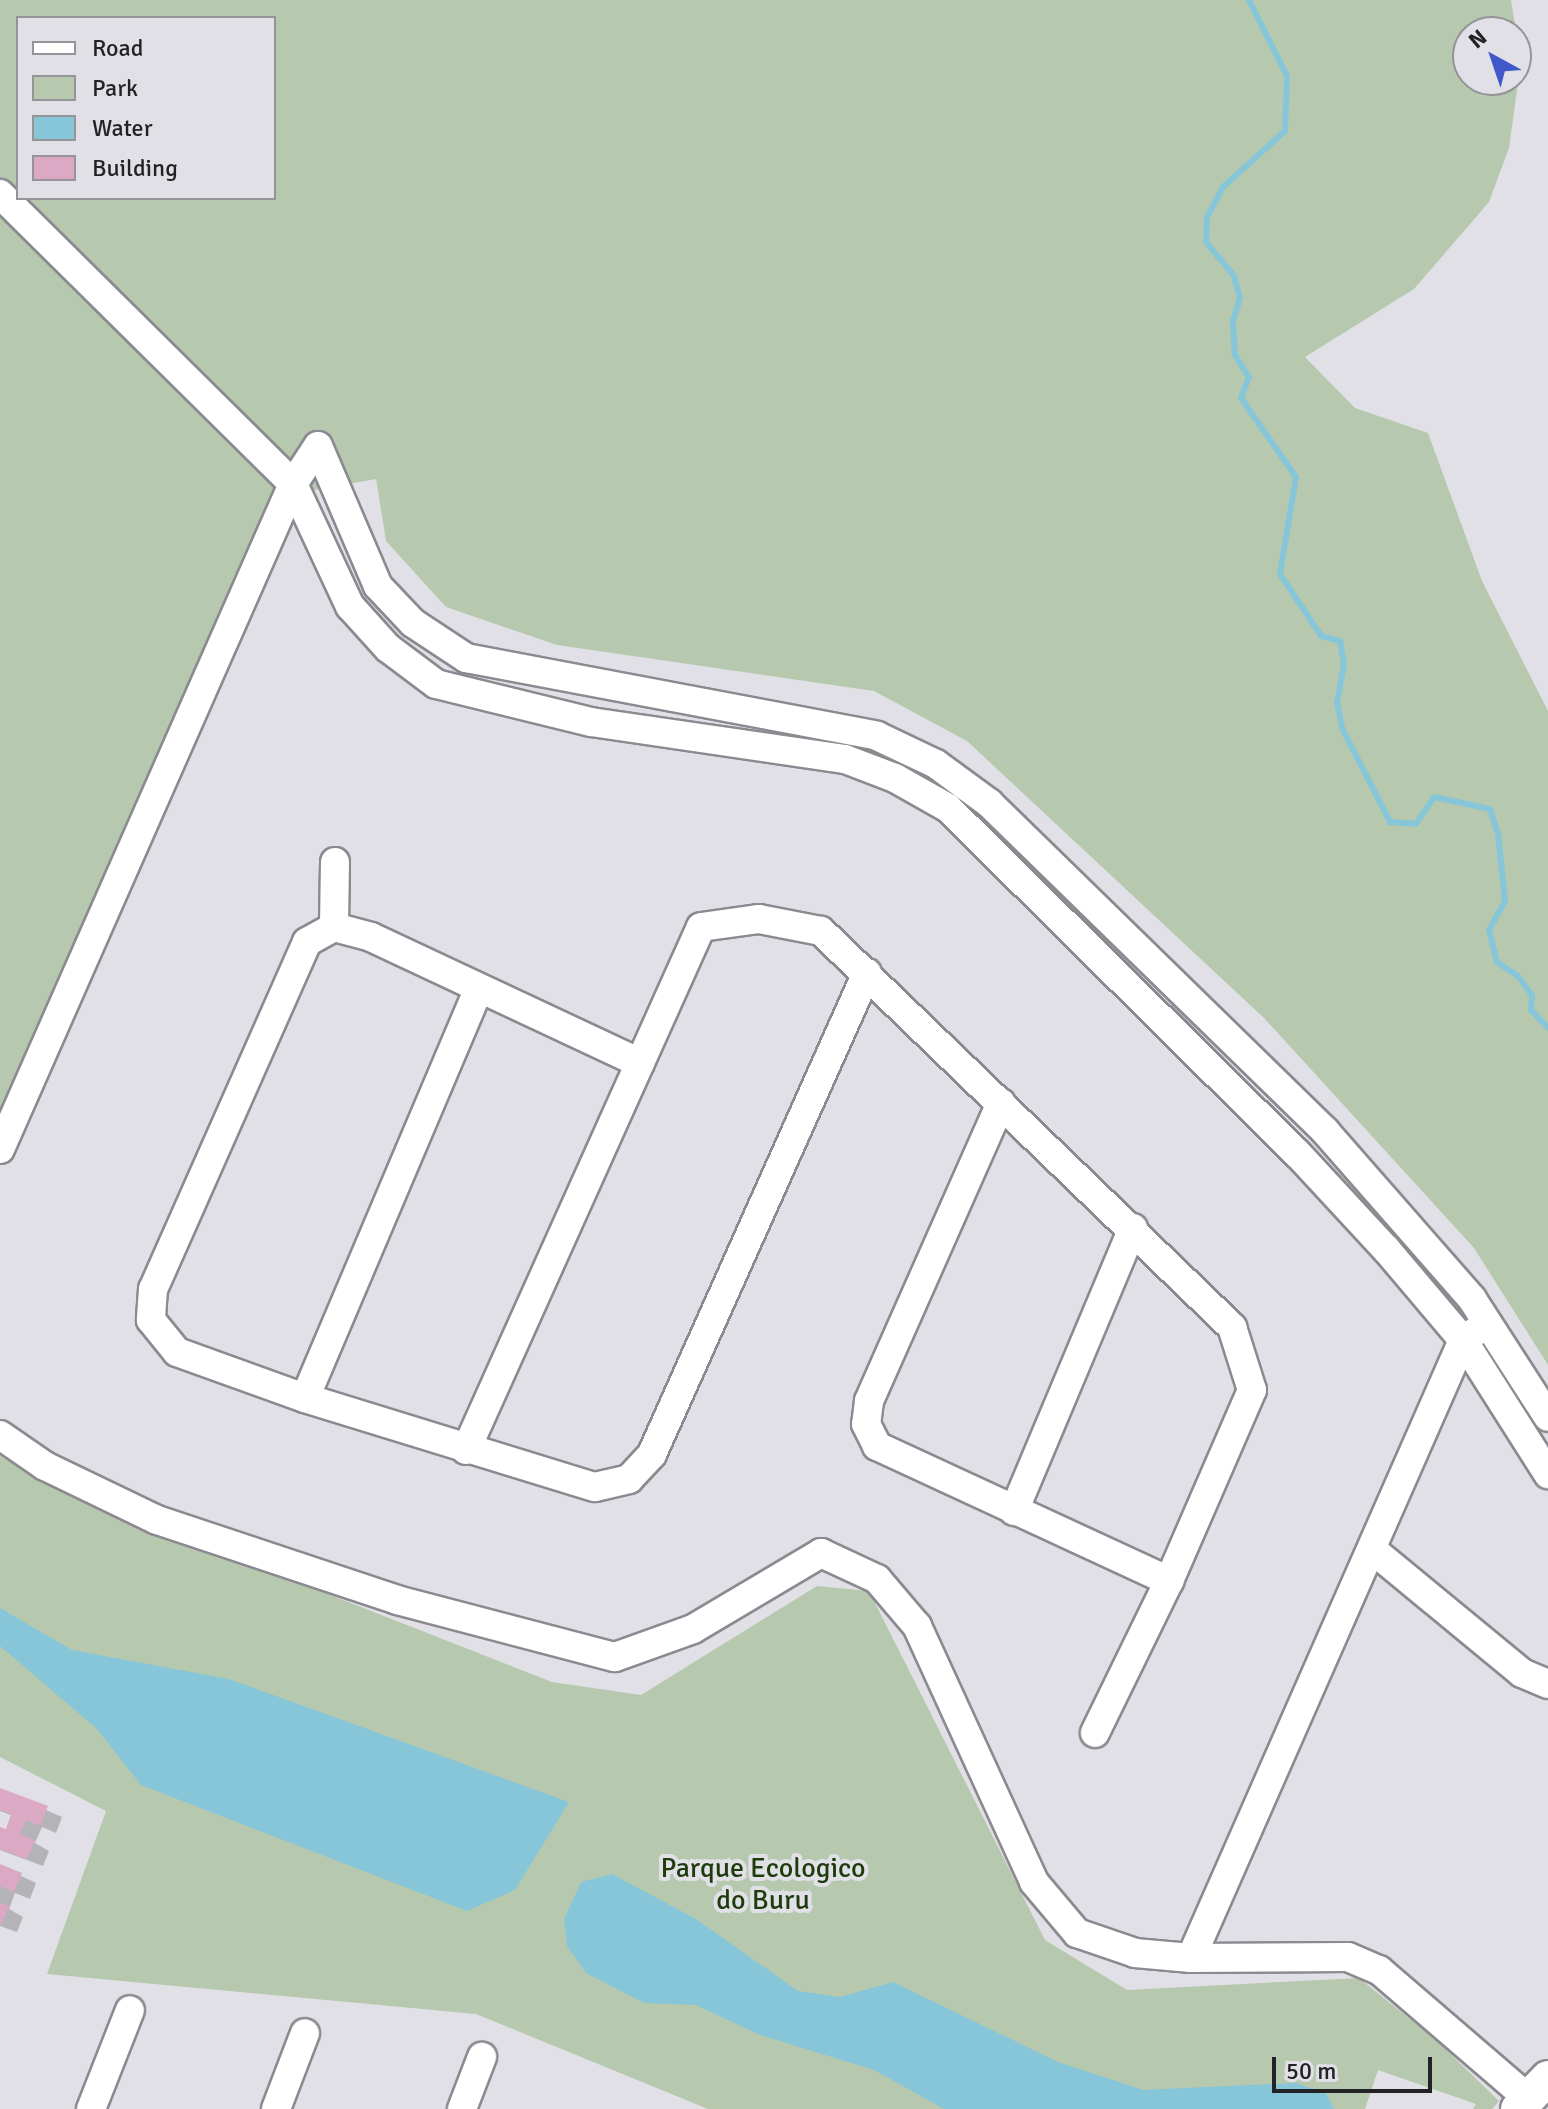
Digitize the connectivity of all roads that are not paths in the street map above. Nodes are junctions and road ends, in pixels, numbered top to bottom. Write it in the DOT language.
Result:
graph roads {
  1 [pos="0,194"];
  2 [pos="293,484"];
  3 [pos="335,862"];
  4 [pos="334,927"];
  5 [pos="867,973"];
  6 [pos="478,990"];
  7 [pos="640,1063"];
  8 [pos="1001,1103"];
  9 [pos="0,1149"];
  10 [pos="1133,1228"];
  11 [pos="1487,1324"];
  12 [pos="1463,1340"];
  13 [pos="305,1398"];
  14 [pos="1548,1417"];
  15 [pos="0,1435"];
  16 [pos="466,1450"];
  17 [pos="1548,1474"];
  18 [pos="1014,1511"];
  19 [pos="1374,1551"];
  20 [pos="1169,1581"];
  21 [pos="1548,1684"];
  22 [pos="1095,1733"];
  23 [pos="1191,1958"];
  24 [pos="130,2010"];
  25 [pos="305,2033"];
  26 [pos="482,2057"];
  27 [pos="1531,2095"];
  28 [pos="91,2109"];
  29 [pos="276,2109"];
  30 [pos="462,2109"];
  1 -- 2 [label="street"];
  2 -- 9 [label="street"];
  2 -- 11 [label="street"];
  2 -- 12 [label="street"];
  3 -- 4 [label="street"];
  4 -- 6 [label="street"];
  4 -- 13 [label="street"];
  5 -- 7 [label="street"];
  5 -- 8 [label="street"];
  5 -- 16 [label="street"];
  6 -- 7 [label="street"];
  6 -- 13 [label="street"];
  7 -- 16 [label="street"];
  8 -- 10 [label="street"];
  8 -- 18 [label="street"];
  10 -- 18 [label="street"];
  10 -- 20 [label="street"];
  11 -- 12 [label="street"];
  11 -- 14 [label="street"];
  12 -- 17 [label="street"];
  12 -- 19 [label="street"];
  13 -- 16 [label="street"];
  15 -- 23 [label="street"];
  18 -- 20 [label="street"];
  19 -- 21 [label="street"];
  19 -- 23 [label="street"];
  20 -- 22 [label="street"];
  23 -- 27 [label="street"];
  24 -- 28 [label="street"];
  25 -- 29 [label="street"];
  26 -- 30 [label="street"];
}
